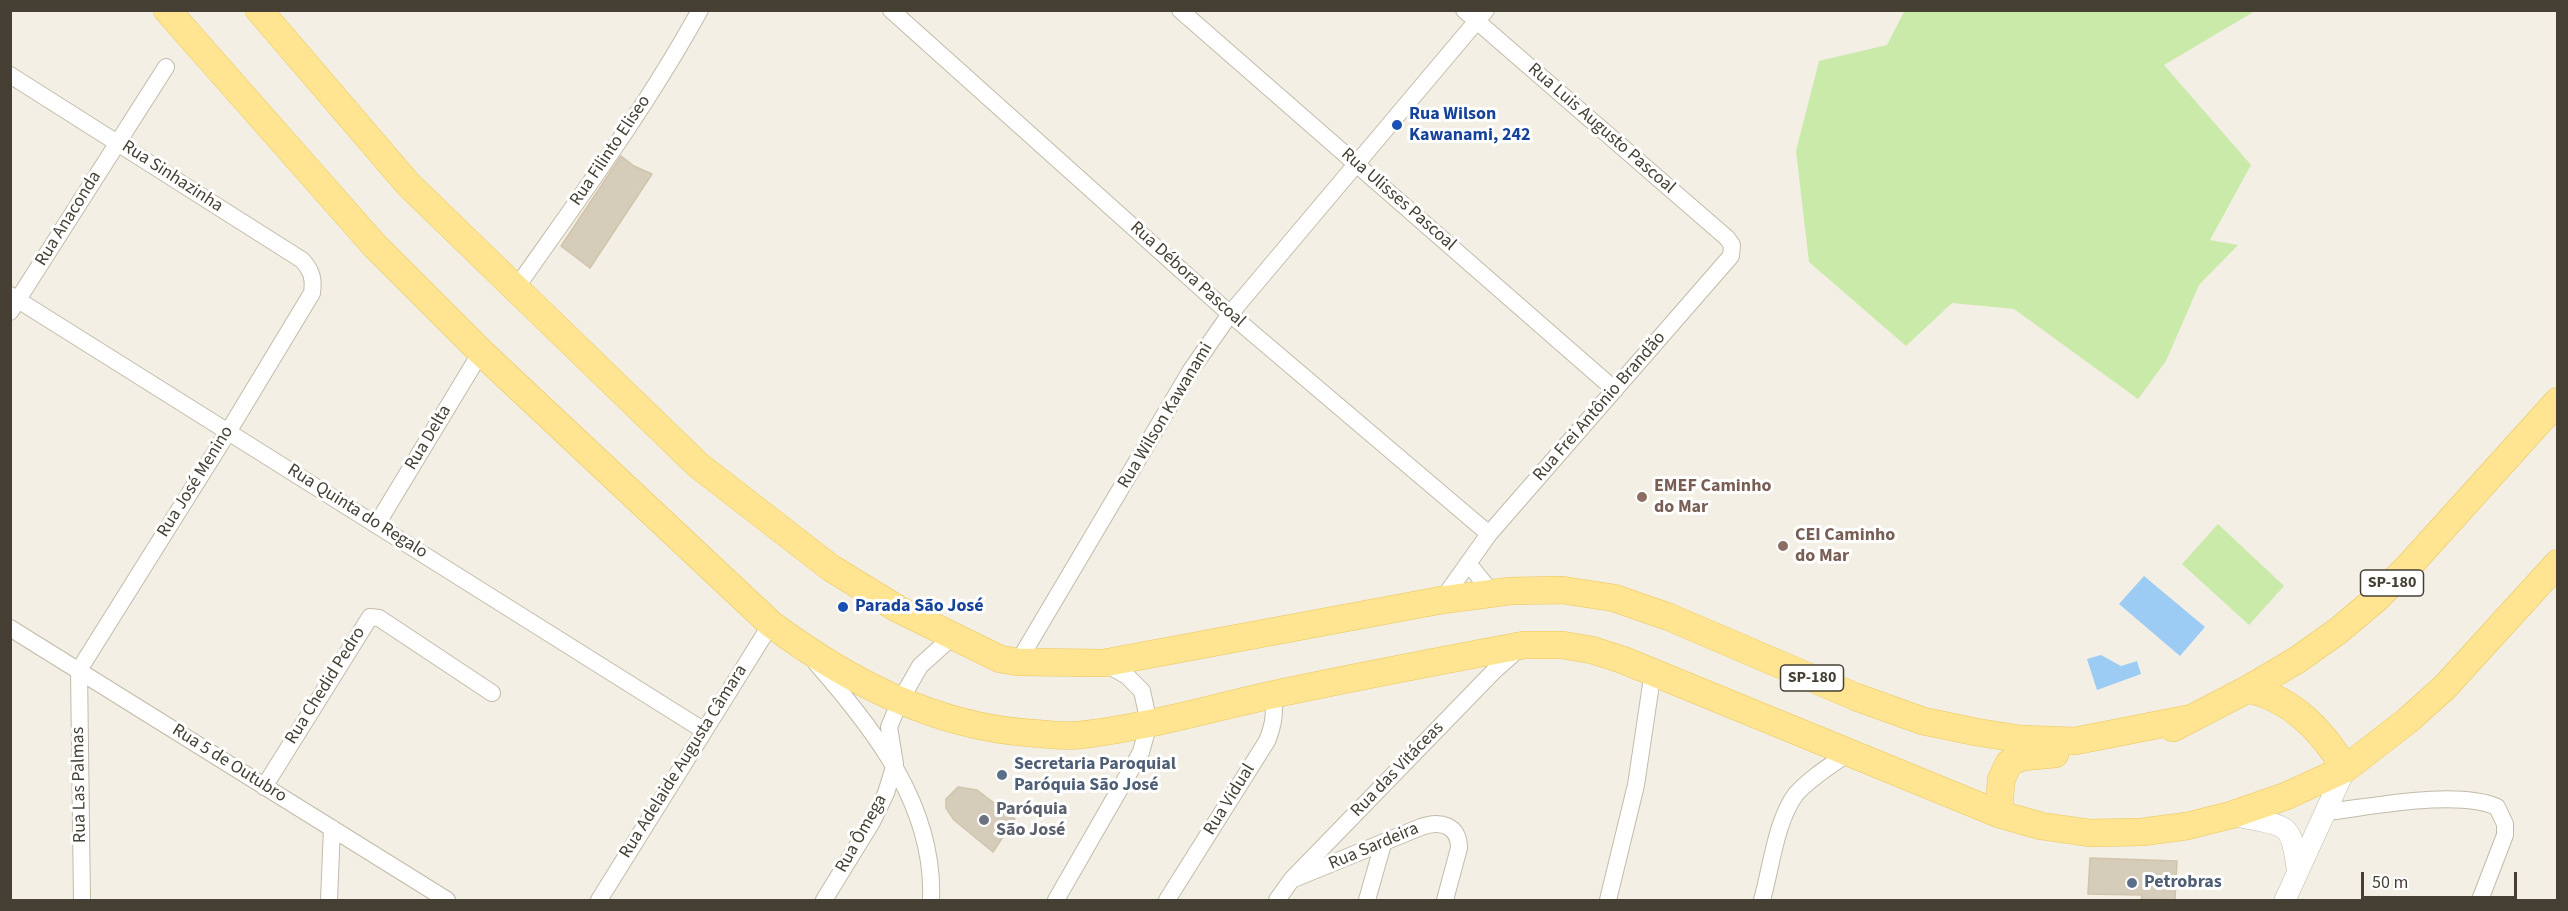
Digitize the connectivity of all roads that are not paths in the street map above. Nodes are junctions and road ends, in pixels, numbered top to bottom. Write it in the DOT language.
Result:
graph roads {
  1 [pos="167,10"];
  2 [pos="259,10"];
  3 [pos="700,10"];
  4 [pos="891,10"];
  5 [pos="1180,10"];
  6 [pos="1476,14"];
  7 [pos="166,66"];
  8 [pos="10,75"];
  9 [pos="118,142"];
  10 [pos="1356,164"];
  11 [pos="1732,251"];
  12 [pos="516,288"];
  13 [pos="312,293"];
  14 [pos="13,302"];
  15 [pos="1230,314"];
  16 [pos="481,352"];
  17 [pos="1615,390"];
  18 [pos="2558,400"];
  19 [pos="228,432"];
  20 [pos="377,524"];
  21 [pos="1489,534"];
  22 [pos="1468,563"];
  23 [pos="2558,563"];
  24 [pos="1492,593"];
  25 [pos="1442,600"];
  26 [pos="771,624"];
  27 [pos="10,628"];
  28 [pos="951,637"];
  29 [pos="1524,645"];
  30 [pos="802,647"];
  31 [pos="1018,662"];
  32 [pos="1104,663"];
  33 [pos="79,670"];
  34 [pos="1653,671"];
  35 [pos="2248,689"];
  36 [pos="492,693"];
  37 [pos="1273,695"];
  38 [pos="900,701"];
  39 [pos="2187,719"];
  40 [pos="1149,723"];
  41 [pos="703,730"];
  42 [pos="1847,754"];
  43 [pos="894,764"];
  44 [pos="2345,769"];
  45 [pos="264,787"];
  46 [pos="2327,812"];
  47 [pos="2000,814"];
  48 [pos="2231,815"];
  49 [pos="332,828"];
  50 [pos="1383,844"];
  51 [pos="2298,872"];
  52 [pos="1292,879"];
  53 [pos="82,900"];
  54 [pos="329,900"];
  55 [pos="447,900"];
  56 [pos="599,900"];
  57 [pos="824,900"];
  58 [pos="931,900"];
  59 [pos="1056,900"];
  60 [pos="1167,900"];
  61 [pos="1278,900"];
  62 [pos="1367,900"];
  63 [pos="1445,900"];
  64 [pos="1608,900"];
  65 [pos="1762,900"];
  66 [pos="2285,900"];
  67 [pos="2480,900"];
  1 -- 16 [label="main road"];
  2 -- 12 [label="main road"];
  3 -- 12 [label="street, Rua Filinto Eliseo"];
  4 -- 15 [label="street, Rua Débora Pascoal"];
  5 -- 10 [label="street, Rua Ulisses Pascoal"];
  6 -- 10 [label="street, Rua Wilson Kawanami"];
  6 -- 11 [label="street, Rua Luis Augusto Pascoal"];
  7 -- 9 [label="street, Rua Anaconda"];
  8 -- 9 [label="street, Rua Sinhazinha"];
  9 -- 13 [label="street, Rua Sinhazinha"];
  9 -- 14 [label="street, Rua Anaconda"];
  10 -- 15 [label="street, Rua Wilson Kawanami"];
  10 -- 17 [label="street, Rua Ulisses Pascoal"];
  11 -- 17 [label="street, Rua Frei Antônio Brandão"];
  12 -- 28 [label="main road"];
  13 -- 19 [label="street, Rua José Menino"];
  14 -- 19 [label="street, Rua Quinta do Regalo"];
  15 -- 21 [label="street, Rua Débora Pascoal"];
  15 -- 31 [label="street, Rua Wilson Kawanami"];
  16 -- 20 [label="street, Rua Delta"];
  16 -- 26 [label="main road"];
  17 -- 21 [label="street, Rua Frei Antônio Brandão"];
  18 -- 35 [label="main road, SP-180"];
  19 -- 20 [label="street, Rua Quinta do Regalo"];
  19 -- 33 [label="street, Rua José Menino"];
  20 -- 41 [label="street, Rua Quinta do Regalo"];
  21 -- 22 [label="street, Rua Frei Antônio Brandão"];
  22 -- 24 [label="street"];
  22 -- 25 [label="street, Rua Frei Antônio Brandão"];
  23 -- 44 [label="main road"];
  24 -- 25 [label="main road, SP-180"];
  24 -- 39 [label="main road, SP-180"];
  25 -- 32 [label="main road"];
  26 -- 30 [label="main road"];
  26 -- 41 [label="street, Rua Adelaide Augusta Câmara"];
  27 -- 33 [label="street, Rua 5 de Outubro"];
  28 -- 31 [label="main road"];
  28 -- 38 [label="street"];
  29 -- 34 [label="main road"];
  29 -- 37 [label="main road"];
  29 -- 52 [label="street, Rua das Vitáceas"];
  30 -- 38 [label="main road"];
  30 -- 43 [label="street"];
  31 -- 32 [label="main road"];
  32 -- 40 [label="street"];
  33 -- 45 [label="street, Rua 5 de Outubro"];
  33 -- 53 [label="street, Rua Las Palmas"];
  34 -- 42 [label="main road"];
  34 -- 64 [label="street"];
  35 -- 39 [label="main road, SP-180"];
  35 -- 44 [label="main road"];
  36 -- 45 [label="street, Rua Chedid Pedro"];
  37 -- 40 [label="main road"];
  37 -- 60 [label="street, Rua Vidual"];
  38 -- 40 [label="main road"];
  38 -- 43 [label="street"];
  39 -- 47 [label="main road"];
  40 -- 59 [label="street"];
  41 -- 56 [label="street, Rua Adelaide Augusta Câmara"];
  42 -- 47 [label="main road"];
  42 -- 65 [label="street"];
  43 -- 57 [label="street, Rua Ômega"];
  43 -- 58 [label="street"];
  44 -- 46 [label="street"];
  44 -- 48 [label="main road"];
  45 -- 49 [label="street, Rua 5 de Outubro"];
  46 -- 51 [label="street"];
  46 -- 67 [label="street"];
  47 -- 48 [label="main road"];
  48 -- 51 [label="street"];
  49 -- 54 [label="street"];
  49 -- 55 [label="street, Rua 5 de Outubro"];
  50 -- 52 [label="street, Rua Sardeira"];
  50 -- 62 [label="street"];
  50 -- 63 [label="street, Rua Sardeira"];
  51 -- 66 [label="street"];
  52 -- 61 [label="street, Rua das Vitáceas"];
}
